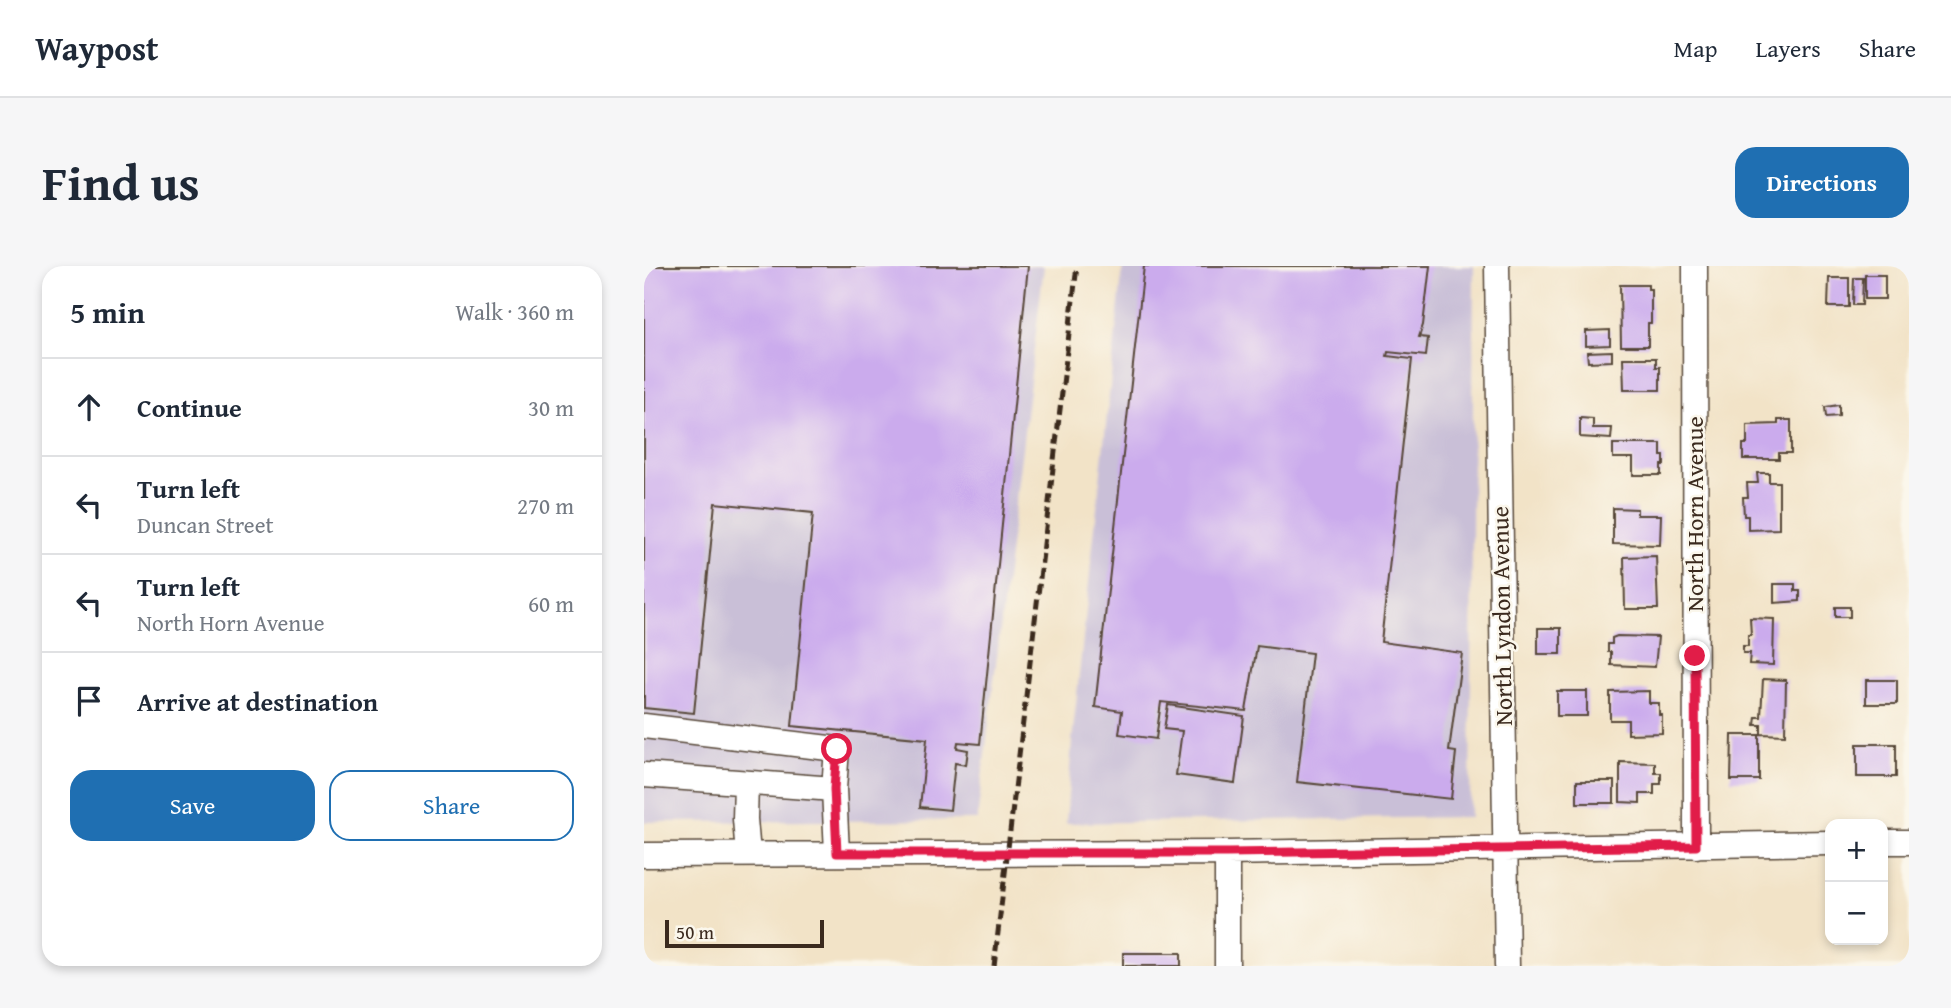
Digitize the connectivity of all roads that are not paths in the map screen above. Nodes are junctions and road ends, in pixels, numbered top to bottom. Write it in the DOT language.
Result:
graph roads {
  1 [pos="1497,266"];
  2 [pos="1695,266"];
  3 [pos="644,726"];
  4 [pos="644,775"];
  5 [pos="746,783"];
  6 [pos="834,789"];
  7 [pos="1888,842"];
  8 [pos="1909,842"];
  9 [pos="1825,843"];
  10 [pos="1696,846"];
  11 [pos="1505,849"];
  12 [pos="837,853"];
  13 [pos="1227,853"];
  14 [pos="748,854"];
  15 [pos="644,855"];
  16 [pos="1227,966"];
  17 [pos="1507,966"];
  1 -- 11 [label="street, North Lyndon Avenue"];
  2 -- 10 [label="street, North Horn Avenue"];
  3 -- 6 [label="street"];
  4 -- 5 [label="street"];
  5 -- 6 [label="street"];
  5 -- 14 [label="street"];
  6 -- 12 [label="street"];
  7 -- 8 [label="street"];
  9 -- 10 [label="street"];
  10 -- 11 [label="street"];
  11 -- 13 [label="street"];
  11 -- 17 [label="street, North Lyndon Avenue"];
  12 -- 13 [label="street"];
  12 -- 14 [label="street"];
  13 -- 16 [label="street"];
  14 -- 15 [label="street"];
}
